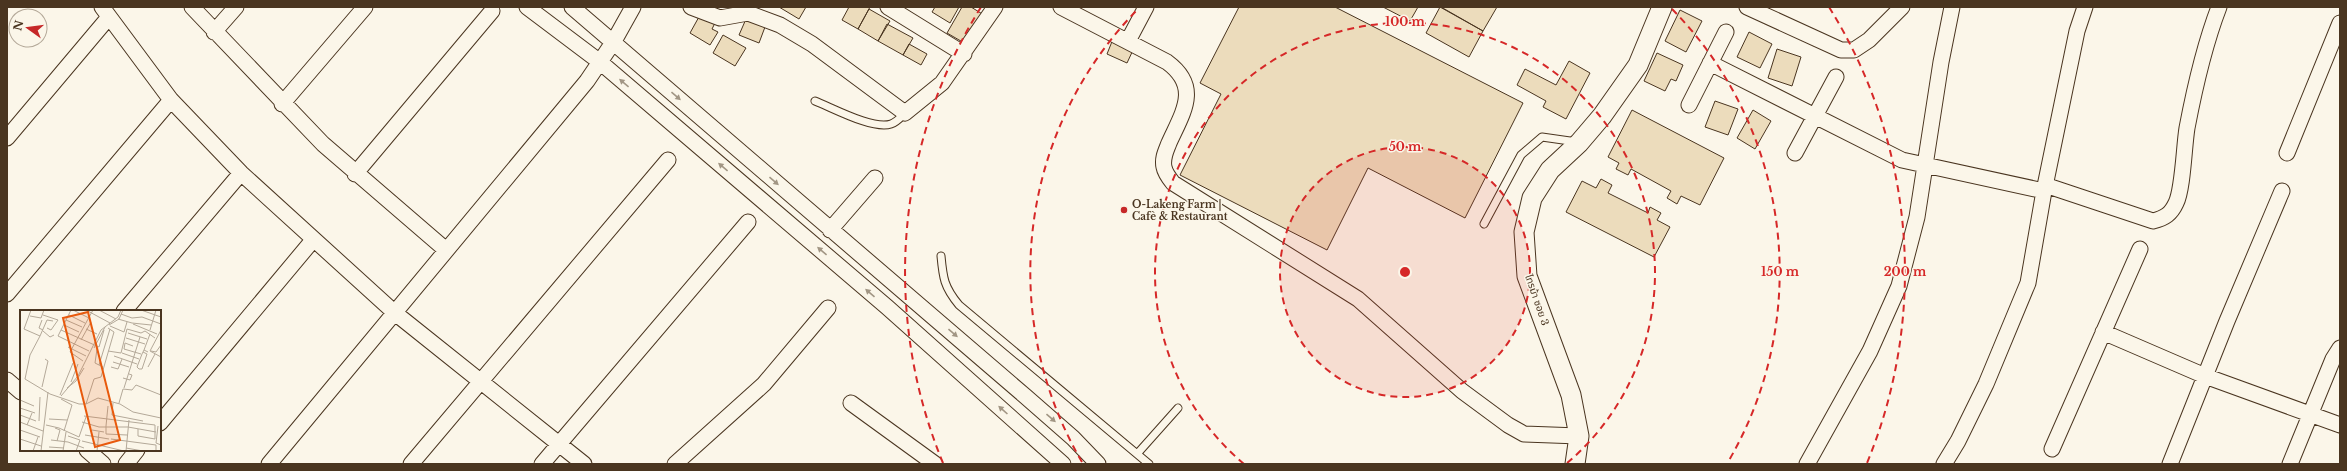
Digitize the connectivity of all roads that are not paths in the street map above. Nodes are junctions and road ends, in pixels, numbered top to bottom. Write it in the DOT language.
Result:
graph roads {
  1 [pos="192,7"];
  2 [pos="236,7"];
  3 [pos="365,7"];
  4 [pos="527,7"];
  5 [pos="572,7"];
  6 [pos="633,7"];
  7 [pos="691,7"];
  8 [pos="888,7"];
  9 [pos="995,7"];
  10 [pos="1061,7"];
  11 [pos="1146,7"];
  12 [pos="1662,7"];
  13 [pos="1902,7"];
  14 [pos="1952,7"];
  15 [pos="2085,7"];
  16 [pos="2219,7"];
  17 [pos="1752,8"];
  18 [pos="492,11"];
  19 [pos="106,12"];
  20 [pos="2340,23"];
  21 [pos="214,32"];
  22 [pos="1726,32"];
  23 [pos="614,41"];
  24 [pos="1128,41"];
  25 [pos="964,54"];
  26 [pos="600,62"];
  27 [pos="1710,63"];
  28 [pos="1836,77"];
  29 [pos="171,100"];
  30 [pos="815,101"];
  31 [pos="282,104"];
  32 [pos="1689,106"];
  33 [pos="905,113"];
  34 [pos="1814,117"];
  35 [pos="7,138"];
  36 [pos="1579,142"];
  37 [pos="1795,153"];
  38 [pos="2287,153"];
  39 [pos="668,160"];
  40 [pos="1926,166"];
  41 [pos="241,173"];
  42 [pos="355,174"];
  43 [pos="874,178"];
  44 [pos="2045,188"];
  45 [pos="2282,191"];
  46 [pos="748,222"];
  47 [pos="1484,224"];
  48 [pos="830,230"];
  49 [pos="313,240"];
  50 [pos="2140,249"];
  51 [pos="446,250"];
  52 [pos="941,256"];
  53 [pos="900,288"];
  54 [pos="7,294"];
  55 [pos="887,307"];
  56 [pos="828,308"];
  57 [pos="125,310"];
  58 [pos="395,313"];
  59 [pos="2103,332"];
  60 [pos="2340,348"];
  61 [pos="2205,376"];
  62 [pos="7,380"];
  63 [pos="479,382"];
  64 [pos="20,391"];
  65 [pos="851,403"];
  66 [pos="1178,408"];
  67 [pos="2310,415"];
  68 [pos="161,422"];
  69 [pos="2340,425"];
  70 [pos="1579,436"];
  71 [pos="560,444"];
  72 [pos="2052,449"];
  73 [pos="88,451"];
  74 [pos="136,451"];
  75 [pos="1137,454"];
  76 [pos="102,464"];
  77 [pos="126,464"];
  78 [pos="269,464"];
  79 [pos="412,464"];
  80 [pos="542,464"];
  81 [pos="584,464"];
  82 [pos="676,464"];
  83 [pos="935,464"];
  84 [pos="1063,464"];
  85 [pos="1098,464"];
  86 [pos="1149,464"];
  87 [pos="1575,464"];
  88 [pos="1806,464"];
  89 [pos="1944,464"];
  90 [pos="2170,464"];
  91 [pos="2290,464"];
  1 -- 21 [label="street"];
  2 -- 21 [label="street"];
  3 -- 31 [label="street"];
  4 -- 26 [label="street"];
  5 -- 23 [label="street"];
  6 -- 23 [label="street"];
  7 -- 33 [label="street"];
  8 -- 25 [label="street"];
  9 -- 25 [label="street"];
  10 -- 24 [label="street"];
  11 -- 24 [label="street"];
  12 -- 36 [label="street, ไทรม้า ซอย 3"];
  13 -- 17 [label="street"];
  14 -- 40 [label="street"];
  15 -- 44 [label="street"];
  16 -- 44 [label="street"];
  18 -- 42 [label="street"];
  19 -- 29 [label="street"];
  19 -- 35 [label="street"];
  20 -- 38 [label="street"];
  21 -- 31 [label="street"];
  22 -- 27 [label="street"];
  23 -- 26 [label="street"];
  23 -- 48 [label="street, one-way"];
  24 -- 70 [label="street"];
  25 -- 33 [label="street"];
  26 -- 51 [label="street"];
  55 -- 26 [label="street, one-way"];
  27 -- 32 [label="street"];
  27 -- 34 [label="street"];
  28 -- 34 [label="street"];
  29 -- 41 [label="street"];
  29 -- 54 [label="street"];
  30 -- 33 [label="lane"];
  31 -- 42 [label="street"];
  34 -- 37 [label="street"];
  34 -- 40 [label="street"];
  36 -- 47 [label="lane"];
  36 -- 70 [label="street, ไทรม้า ซอย 3"];
  39 -- 63 [label="street"];
  40 -- 44 [label="street"];
  40 -- 88 [label="street"];
  41 -- 49 [label="street"];
  41 -- 57 [label="street"];
  42 -- 51 [label="street"];
  43 -- 48 [label="street"];
  44 -- 89 [label="street"];
  45 -- 61 [label="street"];
  46 -- 71 [label="street"];
  48 -- 53 [label="street"];
  49 -- 58 [label="street"];
  49 -- 68 [label="street"];
  50 -- 59 [label="street"];
  51 -- 58 [label="street"];
  52 -- 75 [label="lane"];
  53 -- 55 [label="street"];
  53 -- 85 [label="street, one-way"];
  84 -- 55 [label="street, one-way"];
  56 -- 82 [label="street"];
  58 -- 63 [label="street"];
  58 -- 78 [label="street"];
  59 -- 61 [label="street"];
  59 -- 72 [label="street"];
  60 -- 67 [label="street"];
  61 -- 67 [label="street"];
  61 -- 90 [label="street"];
  62 -- 64 [label="street"];
  63 -- 71 [label="street"];
  63 -- 79 [label="street"];
  65 -- 83 [label="street"];
  66 -- 75 [label="lane"];
  67 -- 69 [label="street"];
  67 -- 91 [label="street"];
  70 -- 87 [label="street, ไทรม้า ซอย 3"];
  71 -- 80 [label="street"];
  71 -- 81 [label="street"];
  73 -- 76 [label="street"];
  74 -- 77 [label="street"];
  75 -- 86 [label="lane"];
}
